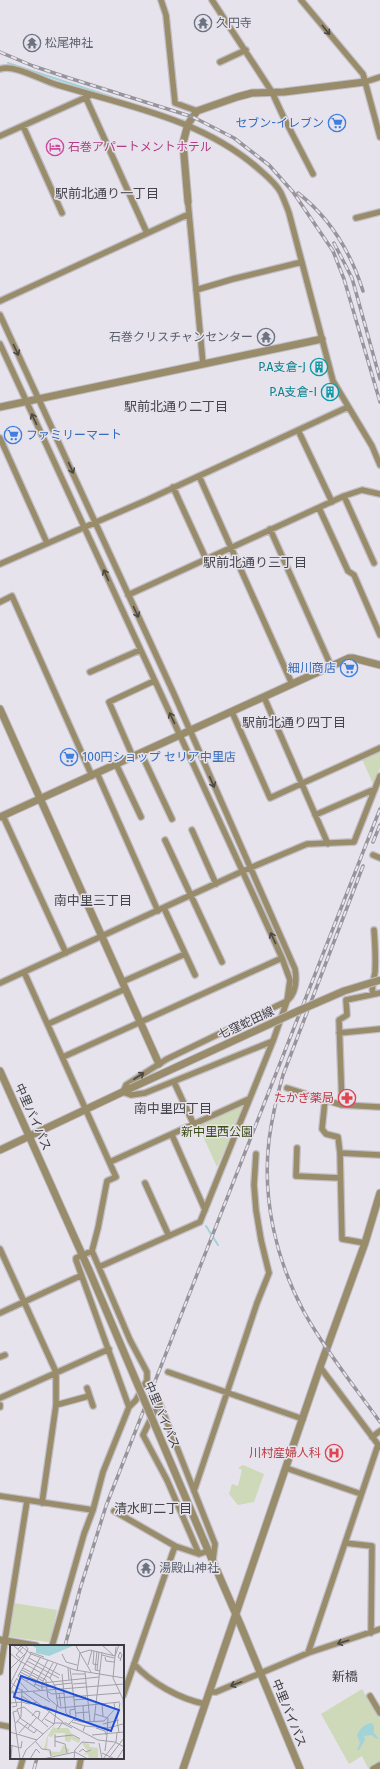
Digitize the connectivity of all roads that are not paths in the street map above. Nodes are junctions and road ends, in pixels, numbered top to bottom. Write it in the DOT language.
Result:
graph roads {
  1 [pos="161,0"];
  2 [pos="212,0"];
  3 [pos="302,0"];
  4 [pos="246,50"];
  5 [pos="220,62"];
  6 [pos="0,69"];
  7 [pos="380,77"];
  8 [pos="366,82"];
  9 [pos="272,92"];
  10 [pos="89,96"];
  11 [pos="197,111"];
  12 [pos="188,124"];
  13 [pos="23,126"];
  14 [pos="0,136"];
  15 [pos="380,138"];
  16 [pos="313,174"];
  17 [pos="188,202"];
  18 [pos="62,212"];
  19 [pos="380,212"];
  20 [pos="189,214"];
  21 [pos="356,218"];
  22 [pos="147,233"];
  23 [pos="302,262"];
  24 [pos="196,290"];
  25 [pos="0,300"];
  26 [pos="0,315"];
  27 [pos="322,339"];
  28 [pos="0,344"];
  29 [pos="203,364"];
  30 [pos="39,399"];
  31 [pos="26,402"];
  32 [pos="348,407"];
  33 [pos="0,408"];
  34 [pos="298,430"];
  35 [pos="0,438"];
  36 [pos="380,465"];
  37 [pos="199,476"];
  38 [pos="173,487"];
  39 [pos="380,494"];
  40 [pos="344,496"];
  41 [pos="332,502"];
  42 [pos="319,508"];
  43 [pos="95,523"];
  44 [pos="84,527"];
  45 [pos="270,529"];
  46 [pos="47,542"];
  47 [pos="231,548"];
  48 [pos="206,559"];
  49 [pos="374,563"];
  50 [pos="0,564"];
  51 [pos="128,595"];
  52 [pos="0,602"];
  53 [pos="380,635"];
  54 [pos="140,650"];
  55 [pos="380,665"];
  56 [pos="331,666"];
  57 [pos="90,672"];
  58 [pos="154,681"];
  59 [pos="292,684"];
  60 [pos="264,697"];
  61 [pos="0,709"];
  62 [pos="232,712"];
  63 [pos="190,731"];
  64 [pos="181,735"];
  65 [pos="380,748"];
  66 [pos="141,753"];
  67 [pos="133,757"];
  68 [pos="116,764"];
  69 [pos="95,774"];
  70 [pos="380,776"];
  71 [pos="302,783"];
  72 [pos="375,789"];
  73 [pos="41,799"];
  74 [pos="316,815"];
  75 [pos="2,817"];
  76 [pos="141,817"];
  77 [pos="172,819"];
  78 [pos="192,830"];
  79 [pos="165,840"];
  80 [pos="328,844"];
  81 [pos="373,855"];
  82 [pos="380,858"];
  83 [pos="251,868"];
  84 [pos="243,872"];
  85 [pos="216,884"];
  86 [pos="191,896"];
  87 [pos="164,908"];
  88 [pos="158,910"];
  89 [pos="374,930"];
  90 [pos="102,936"];
  91 [pos="66,953"];
  92 [pos="185,954"];
  93 [pos="282,958"];
  94 [pos="222,962"];
  95 [pos="24,972"];
  96 [pos="195,975"];
  97 [pos="380,980"];
  98 [pos="0,983"];
  99 [pos="123,985"];
  100 [pos="380,993"];
  101 [pos="373,994"];
  102 [pos="287,1001"];
  103 [pos="140,1022"];
  104 [pos="48,1024"];
  105 [pos="380,1029"];
  106 [pos="339,1033"];
  107 [pos="274,1041"];
  108 [pos="63,1058"];
  109 [pos="159,1064"];
  110 [pos="0,1070"];
  111 [pos="174,1082"];
  112 [pos="287,1088"];
  113 [pos="123,1092"];
  114 [pos="249,1099"];
  115 [pos="325,1100"];
  116 [pos="342,1105"];
  117 [pos="380,1107"];
  118 [pos="86,1109"];
  119 [pos="194,1125"];
  120 [pos="172,1135"];
  121 [pos="29,1136"];
  122 [pos="296,1148"];
  123 [pos="0,1150"];
  124 [pos="340,1153"];
  125 [pos="256,1154"];
  126 [pos="380,1155"];
  127 [pos="110,1162"];
  128 [pos="340,1178"];
  129 [pos="145,1183"];
  130 [pos="380,1193"];
  131 [pos="205,1210"];
  132 [pos="169,1236"];
  133 [pos="365,1243"];
  134 [pos="0,1249"];
  135 [pos="92,1251"];
  136 [pos="82,1255"];
  137 [pos="99,1267"];
  138 [pos="80,1276"];
  139 [pos="24,1302"];
  140 [pos="0,1313"];
  141 [pos="109,1349"];
  142 [pos="320,1367"];
  143 [pos="56,1372"];
  144 [pos="168,1372"];
  145 [pos="87,1388"];
  146 [pos="227,1393"];
  147 [pos="89,1396"];
  148 [pos="0,1398"];
  149 [pos="56,1405"];
  150 [pos="93,1406"];
  151 [pos="129,1407"];
  152 [pos="303,1419"];
  153 [pos="380,1431"];
  154 [pos="372,1437"];
  155 [pos="379,1446"];
  156 [pos="286,1468"];
  157 [pos="194,1491"];
  158 [pos="361,1494"];
  159 [pos="0,1496"];
  160 [pos="27,1501"];
  161 [pos="42,1503"];
  162 [pos="93,1510"];
  163 [pos="114,1511"];
  164 [pos="345,1543"];
  165 [pos="175,1546"];
  166 [pos="372,1546"];
  167 [pos="380,1547"];
  168 [pos="208,1551"];
  169 [pos="199,1554"];
  170 [pos="213,1560"];
  171 [pos="237,1615"];
  172 [pos="380,1630"];
  173 [pos="371,1633"];
  174 [pos="2,1641"];
  175 [pos="29,1645"];
  176 [pos="52,1645"];
  177 [pos="308,1653"];
  178 [pos="134,1664"];
  179 [pos="0,1672"];
  180 [pos="261,1673"];
  181 [pos="124,1692"];
  182 [pos="210,1692"];
  183 [pos="370,1696"];
  184 [pos="205,1704"];
  185 [pos="380,1713"];
  186 [pos="0,1725"];
  187 [pos="10,1727"];
  188 [pos="22,1759"];
  189 [pos="82,1759"];
  190 [pos="380,1765"];
  191 [pos="20,1769"];
  192 [pos="79,1769"];
  193 [pos="183,1769"];
  194 [pos="300,1769"];
  195 [pos="373,1769"];
  1 -- 11 [label="street"];
  2 -- 4 [label="street"];
  3 -- 8 [label="street, one-way"];
  4 -- 5 [label="street"];
  4 -- 9 [label="street"];
  6 -- 10 [label="street"];
  7 -- 8 [label="street"];
  8 -- 9 [label="street"];
  8 -- 15 [label="street"];
  9 -- 11 [label="street"];
  9 -- 16 [label="street"];
  10 -- 12 [label="street"];
  10 -- 13 [label="street"];
  10 -- 22 [label="street"];
  11 -- 12 [label="street"];
  12 -- 17 [label="street"];
  12 -- 23 [label="street"];
  13 -- 14 [label="street"];
  13 -- 18 [label="street"];
  17 -- 20 [label="street"];
  19 -- 21 [label="street"];
  20 -- 22 [label="street"];
  20 -- 24 [label="street"];
  22 -- 25 [label="street"];
  23 -- 24 [label="street"];
  23 -- 27 [label="street"];
  24 -- 29 [label="street"];
  26 -- 30 [label="street, one-way"];
  27 -- 29 [label="street"];
  27 -- 32 [label="street"];
  28 -- 31 [label="street"];
  29 -- 30 [label="street"];
  30 -- 31 [label="street"];
  30 -- 43 [label="street, one-way"];
  31 -- 33 [label="street"];
  44 -- 31 [label="street, one-way"];
  32 -- 34 [label="street"];
  32 -- 36 [label="street"];
  34 -- 37 [label="street"];
  34 -- 41 [label="street"];
  35 -- 46 [label="street"];
  37 -- 38 [label="street"];
  37 -- 47 [label="street"];
  38 -- 43 [label="street"];
  38 -- 48 [label="street"];
  39 -- 40 [label="street"];
  40 -- 41 [label="street"];
  40 -- 49 [label="street"];
  41 -- 42 [label="street"];
  42 -- 45 [label="street"];
  42 -- 53 [label="street"];
  43 -- 44 [label="street"];
  43 -- 51 [label="street"];
  44 -- 46 [label="street"];
  54 -- 44 [label="street, one-way"];
  45 -- 47 [label="street"];
  45 -- 56 [label="street"];
  46 -- 50 [label="street"];
  47 -- 48 [label="street"];
  47 -- 59 [label="street"];
  48 -- 51 [label="street"];
  51 -- 63 [label="street, one-way"];
  52 -- 69 [label="street"];
  54 -- 57 [label="street"];
  54 -- 58 [label="street"];
  55 -- 56 [label="street"];
  56 -- 59 [label="street"];
  64 -- 58 [label="street, one-way"];
  58 -- 67 [label="street"];
  59 -- 60 [label="street"];
  60 -- 62 [label="street"];
  60 -- 71 [label="street"];
  61 -- 73 [label="street"];
  62 -- 63 [label="street"];
  62 -- 71 [label="street"];
  63 -- 64 [label="street"];
  63 -- 83 [label="street, one-way"];
  64 -- 66 [label="street"];
  64 -- 84 [label="street"];
  65 -- 71 [label="street"];
  66 -- 67 [label="street"];
  66 -- 77 [label="street"];
  67 -- 68 [label="street"];
  68 -- 69 [label="street"];
  68 -- 76 [label="street"];
  69 -- 73 [label="street"];
  69 -- 88 [label="street"];
  70 -- 72 [label="street"];
  71 -- 74 [label="street"];
  72 -- 74 [label="street"];
  72 -- 80 [label="street"];
  73 -- 75 [label="street"];
  73 -- 90 [label="street"];
  74 -- 80 [label="street"];
  75 -- 91 [label="street"];
  78 -- 85 [label="street"];
  79 -- 86 [label="street"];
  80 -- 83 [label="street"];
  81 -- 82 [label="street"];
  83 -- 84 [label="street"];
  83 -- 102 [label="street"];
  84 -- 85 [label="street"];
  93 -- 84 [label="street, one-way"];
  85 -- 86 [label="street"];
  86 -- 87 [label="street"];
  86 -- 94 [label="street"];
  87 -- 88 [label="street"];
  87 -- 92 [label="street"];
  88 -- 90 [label="street"];
  89 -- 101 [label="street"];
  90 -- 91 [label="street"];
  90 -- 99 [label="street"];
  91 -- 95 [label="street"];
  92 -- 96 [label="street"];
  92 -- 99 [label="street"];
  93 -- 102 [label="street"];
  93 -- 103 [label="street"];
  95 -- 98 [label="street"];
  95 -- 104 [label="street"];
  97 -- 113 [label="street, 七窪蛇田線, bridge"];
  99 -- 103 [label="street"];
  99 -- 104 [label="street"];
  100 -- 101 [label="street"];
  101 -- 106 [label="street"];
  102 -- 107 [label="street"];
  102 -- 109 [label="street"];
  103 -- 108 [label="street"];
  103 -- 109 [label="street"];
  104 -- 108 [label="street"];
  105 -- 106 [label="street"];
  106 -- 116 [label="street"];
  107 -- 111 [label="street"];
  107 -- 114 [label="street"];
  108 -- 118 [label="street"];
  113 -- 109 [label="street, one-way"];
  110 -- 121 [label="street, 中里バイパス"];
  111 -- 113 [label="street"];
  111 -- 119 [label="street"];
  112 -- 115 [label="street"];
  113 -- 118 [label="street, 七窪蛇田線"];
  114 -- 119 [label="street"];
  114 -- 131 [label="street"];
  115 -- 116 [label="street"];
  115 -- 124 [label="street"];
  116 -- 117 [label="street"];
  118 -- 121 [label="street, 七窪蛇田線"];
  118 -- 127 [label="street"];
  119 -- 120 [label="street"];
  120 -- 127 [label="street"];
  120 -- 131 [label="street"];
  121 -- 123 [label="street, 七窪蛇田線"];
  121 -- 136 [label="street, 中里バイパス"];
  122 -- 128 [label="street"];
  124 -- 126 [label="street"];
  124 -- 128 [label="street"];
  125 -- 146 [label="street"];
  127 -- 135 [label="street"];
  128 -- 133 [label="street"];
  129 -- 132 [label="street"];
  130 -- 133 [label="street"];
  131 -- 132 [label="street"];
  132 -- 137 [label="street"];
  133 -- 142 [label="street"];
  134 -- 139 [label="street"];
  135 -- 136 [label="street"];
  135 -- 137 [label="street"];
  136 -- 138 [label="street"];
  136 -- 168 [label="street, 中里バイパス, bridge"];
  137 -- 151 [label="street"];
  138 -- 139 [label="street"];
  138 -- 141 [label="street"];
  139 -- 140 [label="street"];
  139 -- 143 [label="street"];
  141 -- 143 [label="street"];
  141 -- 151 [label="street"];
  142 -- 152 [label="street"];
  142 -- 154 [label="street"];
  143 -- 148 [label="street"];
  143 -- 149 [label="street"];
  144 -- 146 [label="street"];
  145 -- 147 [label="street"];
  146 -- 152 [label="street"];
  146 -- 157 [label="street"];
  147 -- 149 [label="street"];
  147 -- 150 [label="street"];
  149 -- 161 [label="street"];
  151 -- 162 [label="street"];
  152 -- 156 [label="street"];
  153 -- 154 [label="street"];
  154 -- 155 [label="street"];
  155 -- 158 [label="street"];
  156 -- 158 [label="street"];
  156 -- 171 [label="street"];
  157 -- 169 [label="street"];
  157 -- 170 [label="street"];
  158 -- 164 [label="street"];
  159 -- 160 [label="street"];
  160 -- 161 [label="street"];
  160 -- 174 [label="street"];
  161 -- 162 [label="street"];
  162 -- 176 [label="street"];
  163 -- 165 [label="street"];
  164 -- 166 [label="street"];
  164 -- 177 [label="street"];
  165 -- 169 [label="street"];
  165 -- 178 [label="street"];
  166 -- 167 [label="street"];
  166 -- 173 [label="street"];
  168 -- 169 [label="street"];
  168 -- 170 [label="street, 中里バイパス"];
  170 -- 171 [label="street, 中里バイパス"];
  171 -- 180 [label="street, 中里バイパス"];
  171 -- 182 [label="street"];
  172 -- 173 [label="street"];
  173 -- 177 [label="street, one-way"];
  174 -- 175 [label="street"];
  174 -- 179 [label="street"];
  177 -- 180 [label="street"];
  178 -- 181 [label="street"];
  178 -- 184 [label="street"];
  180 -- 182 [label="street, one-way"];
  180 -- 194 [label="street, 中里バイパス"];
  182 -- 184 [label="street"];
  183 -- 185 [label="street"];
  184 -- 193 [label="street"];
  186 -- 187 [label="street"];
  188 -- 191 [label="street"];
  189 -- 192 [label="street"];
  190 -- 195 [label="street"];
}
